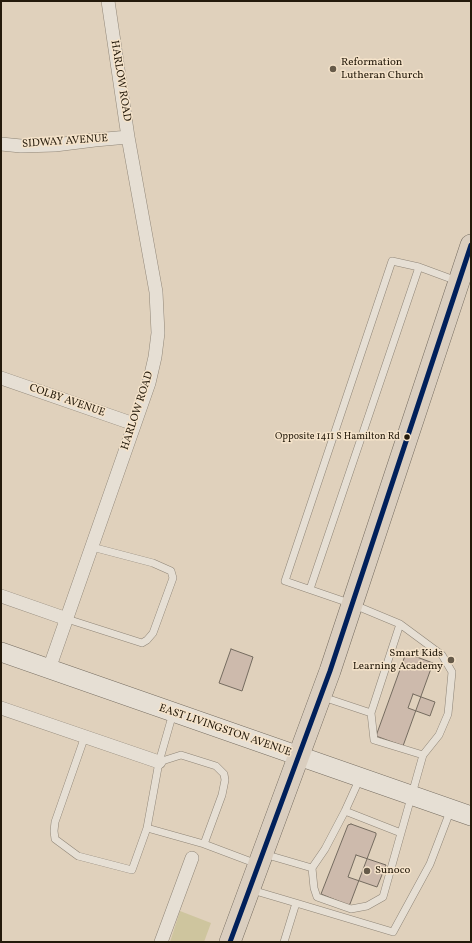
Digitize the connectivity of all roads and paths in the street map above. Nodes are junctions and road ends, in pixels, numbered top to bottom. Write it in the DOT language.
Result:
graph roads {
  1 [pos="108,1"];
  2 [pos="128,138"];
  3 [pos="1,144"];
  4 [pos="471,245"];
  5 [pos="419,267"];
  6 [pos="459,282"];
  7 [pos="1,378"];
  8 [pos="134,424"];
  9 [pos="92,547"];
  10 [pos="310,589"];
  11 [pos="1,596"];
  12 [pos="352,604"];
  13 [pos="68,619"];
  14 [pos="400,624"];
  15 [pos="1,652"];
  16 [pos="50,669"];
  17 [pos="321,696"];
  18 [pos="1,708"];
  19 [pos="173,712"];
  20 [pos="371,713"];
  21 [pos="85,736"];
  22 [pos="422,755"];
  23 [pos="299,757"];
  24 [pos="159,762"];
  25 [pos="360,778"];
  26 [pos="411,796"];
  27 [pos="451,810"];
  28 [pos="345,811"];
  29 [pos="471,816"];
  30 [pos="147,828"];
  31 [pos="400,832"];
  32 [pos="204,844"];
  33 [pos="192,858"];
  34 [pos="261,859"];
  35 [pos="312,868"];
  36 [pos="250,890"];
  37 [pos="296,903"];
  38 [pos="161,942"];
  39 [pos="230,942"];
  40 [pos="284,942"];
  1 -- 2 [label="street, HARLOW ROAD"];
  2 -- 3 [label="street, SIDWAY AVENUE"];
  2 -- 8 [label="street, HARLOW ROAD"];
  4 -- 6 [label="main road"];
  5 -- 6 [label="lane"];
  5 -- 10 [label="lane"];
  5 -- 10 [label="lane"];
  6 -- 12 [label="main road"];
  7 -- 8 [label="street, COLBY AVENUE"];
  8 -- 9 [label="street, HARLOW ROAD"];
  9 -- 13 [label="street, HARLOW ROAD"];
  9 -- 13 [label="lane"];
  10 -- 12 [label="lane"];
  11 -- 13 [label="street"];
  12 -- 14 [label="lane"];
  12 -- 17 [label="main road"];
  13 -- 16 [label="street, HARLOW ROAD"];
  14 -- 20 [label="lane"];
  14 -- 22 [label="lane"];
  15 -- 16 [label="main road, EAST LIVINGSTON AVENUE"];
  16 -- 19 [label="main road, EAST LIVINGSTON AVENUE"];
  17 -- 20 [label="lane"];
  17 -- 23 [label="main road"];
  18 -- 21 [label="street"];
  19 -- 23 [label="main road, EAST LIVINGSTON AVENUE"];
  19 -- 24 [label="lane"];
  20 -- 22 [label="lane"];
  21 -- 24 [label="street"];
  21 -- 30 [label="lane"];
  22 -- 26 [label="lane"];
  23 -- 25 [label="main road, EAST LIVINGSTON AVENUE"];
  23 -- 34 [label="main road"];
  24 -- 30 [label="lane"];
  24 -- 32 [label="lane"];
  25 -- 26 [label="main road, EAST LIVINGSTON AVENUE"];
  25 -- 28 [label="lane"];
  26 -- 27 [label="main road, EAST LIVINGSTON AVENUE"];
  26 -- 31 [label="lane"];
  27 -- 29 [label="main road, EAST LIVINGSTON AVENUE"];
  27 -- 37 [label="lane"];
  28 -- 31 [label="lane"];
  28 -- 35 [label="lane"];
  30 -- 32 [label="lane"];
  31 -- 35 [label="lane"];
  32 -- 34 [label="lane"];
  33 -- 38 [label="street"];
  34 -- 35 [label="lane"];
  34 -- 36 [label="main road"];
  36 -- 37 [label="lane"];
  36 -- 39 [label="main road"];
  37 -- 40 [label="lane"];
}
